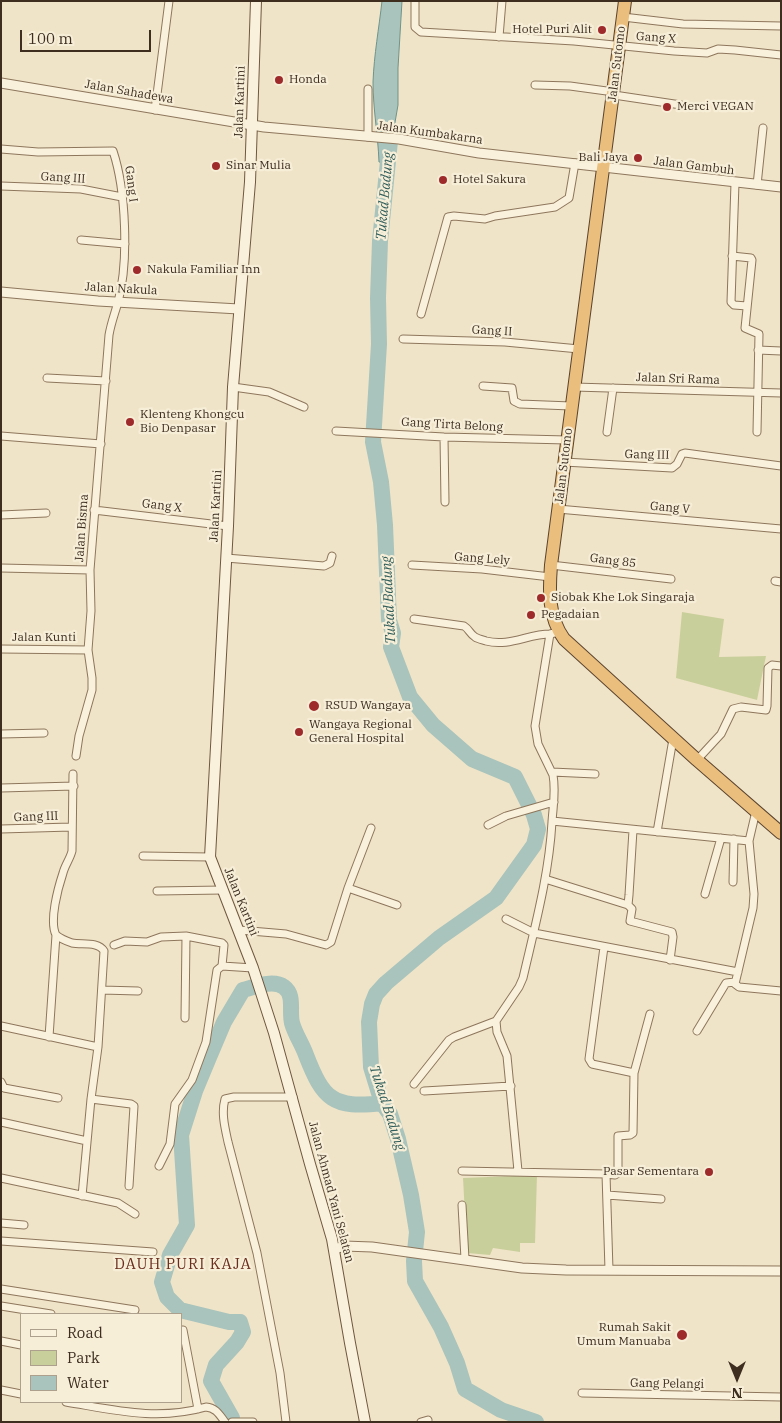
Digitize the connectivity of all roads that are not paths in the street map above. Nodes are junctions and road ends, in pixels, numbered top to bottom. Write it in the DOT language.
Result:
graph roads {
  1 [pos="169,1"];
  2 [pos="256,1"];
  3 [pos="415,1"];
  4 [pos="502,1"];
  5 [pos="625,1"];
  6 [pos="623,17"];
  7 [pos="781,26"];
  8 [pos="499,37"];
  9 [pos="620,46"];
  10 [pos="781,55"];
  11 [pos="1,83"];
  12 [pos="535,85"];
  13 [pos="368,89"];
  14 [pos="614,93"];
  15 [pos="681,105"];
  16 [pos="156,110"];
  17 [pos="252,125"];
  18 [pos="763,128"];
  19 [pos="372,138"];
  20 [pos="1,150"];
  21 [pos="575,163"];
  22 [pos="604,167"];
  23 [pos="735,183"];
  24 [pos="757,185"];
  25 [pos="1,186"];
  26 [pos="781,187"];
  27 [pos="122,196"];
  28 [pos="81,240"];
  29 [pos="125,244"];
  30 [pos="732,256"];
  31 [pos="1,292"];
  32 [pos="118,302"];
  33 [pos="240,305"];
  34 [pos="748,306"];
  35 [pos="421,314"];
  36 [pos="403,339"];
  37 [pos="579,349"];
  38 [pos="758,350"];
  39 [pos="781,351"];
  40 [pos="47,378"];
  41 [pos="106,380"];
  42 [pos="483,386"];
  43 [pos="233,387"];
  44 [pos="574,387"];
  45 [pos="613,388"];
  46 [pos="758,392"];
  47 [pos="781,393"];
  48 [pos="304,406"];
  49 [pos="571,406"];
  50 [pos="336,431"];
  51 [pos="607,432"];
  52 [pos="758,432"];
  53 [pos="1,436"];
  54 [pos="444,437"];
  55 [pos="567,440"];
  56 [pos="101,444"];
  57 [pos="564,462"];
  58 [pos="781,466"];
  59 [pos="445,502"];
  60 [pos="558,509"];
  61 [pos="94,510"];
  62 [pos="46,513"];
  63 [pos="1,515"];
  64 [pos="228,526"];
  65 [pos="781,529"];
  66 [pos="332,556"];
  67 [pos="226,558"];
  68 [pos="412,565"];
  69 [pos="1,568"];
  70 [pos="90,570"];
  71 [pos="551,571"];
  72 [pos="671,579"];
  73 [pos="414,619"];
  74 [pos="554,633"];
  75 [pos="1,649"];
  76 [pos="88,650"];
  77 [pos="781,666"];
  78 [pos="44,732"];
  79 [pos="1,734"];
  80 [pos="673,739"];
  81 [pos="76,756"];
  82 [pos="697,760"];
  83 [pos="552,772"];
  84 [pos="74,774"];
  85 [pos="595,774"];
  86 [pos="74,786"];
  87 [pos="1,788"];
  88 [pos="554,802"];
  89 [pos="756,811"];
  90 [pos="552,821"];
  91 [pos="488,825"];
  92 [pos="72,827"];
  93 [pos="371,828"];
  94 [pos="1,829"];
  95 [pos="633,830"];
  96 [pos="657,832"];
  97 [pos="781,833"];
  98 [pos="721,838"];
  99 [pos="734,839"];
  100 [pos="749,841"];
  101 [pos="143,856"];
  102 [pos="210,857"];
  103 [pos="545,879"];
  104 [pos="733,882"];
  105 [pos="348,888"];
  106 [pos="223,890"];
  107 [pos="157,891"];
  108 [pos="705,894"];
  109 [pos="397,905"];
  110 [pos="628,905"];
  111 [pos="506,919"];
  112 [pos="239,930"];
  113 [pos="534,933"];
  114 [pos="56,935"];
  115 [pos="186,936"];
  116 [pos="114,945"];
  117 [pos="604,947"];
  118 [pos="670,960"];
  119 [pos="222,966"];
  120 [pos="254,970"];
  121 [pos="738,972"];
  122 [pos="735,982"];
  123 [pos="102,990"];
  124 [pos="138,991"];
  125 [pos="781,991"];
  126 [pos="264,1002"];
  127 [pos="650,1014"];
  128 [pos="185,1018"];
  129 [pos="496,1021"];
  130 [pos="1,1026"];
  131 [pos="696,1031"];
  132 [pos="49,1037"];
  133 [pos="98,1048"];
  134 [pos="634,1074"];
  135 [pos="1,1082"];
  136 [pos="414,1084"];
  137 [pos="511,1086"];
  138 [pos="424,1090"];
  139 [pos="293,1097"];
  140 [pos="58,1098"];
  141 [pos="91,1099"];
  142 [pos="1,1122"];
  143 [pos="87,1140"];
  144 [pos="159,1166"];
  145 [pos="462,1171"];
  146 [pos="518,1171"];
  147 [pos="606,1174"];
  148 [pos="1,1178"];
  149 [pos="129,1186"];
  150 [pos="607,1195"];
  151 [pos="82,1196"];
  152 [pos="661,1199"];
  153 [pos="462,1205"];
  154 [pos="135,1214"];
  155 [pos="1,1223"];
  156 [pos="24,1224"];
  157 [pos="1,1241"];
  158 [pos="334,1249"];
  159 [pos="152,1252"];
  160 [pos="465,1259"];
  161 [pos="610,1270"];
  162 [pos="781,1271"];
  163 [pos="1,1289"];
  164 [pos="1,1306"];
  165 [pos="135,1310"];
  166 [pos="45,1313"];
  167 [pos="183,1330"];
  168 [pos="1,1341"];
  169 [pos="20,1345"];
  170 [pos="1,1390"];
  171 [pos="582,1393"];
  172 [pos="20,1394"];
  173 [pos="781,1397"];
  174 [pos="72,1403"];
  175 [pos="198,1409"];
  176 [pos="225,1422"];
  177 [pos="232,1422"];
  178 [pos="253,1422"];
  179 [pos="286,1422"];
  180 [pos="365,1422"];
  1 -- 16 [label="street"];
  2 -- 17 [label="main road, Jalan Kartini"];
  3 -- 8 [label="street, Gang X"];
  4 -- 8 [label="street"];
  5 -- 6 [label="highway, Jalan Sutomo"];
  6 -- 7 [label="street"];
  6 -- 9 [label="highway, Jalan Sutomo"];
  8 -- 9 [label="street, Gang X"];
  9 -- 10 [label="street, Gang X"];
  9 -- 14 [label="highway, Jalan Sutomo"];
  11 -- 16 [label="street, Jalan Sahadewa"];
  12 -- 14 [label="street"];
  13 -- 19 [label="street"];
  14 -- 15 [label="street"];
  14 -- 22 [label="highway, Jalan Sutomo"];
  16 -- 17 [label="street, Jalan Sahadewa"];
  17 -- 19 [label="street, Jalan Kumbakarna"];
  17 -- 33 [label="main road, Jalan Kartini"];
  18 -- 24 [label="street"];
  19 -- 21 [label="street, Jalan Kumbakarna"];
  20 -- 27 [label="street, Gang I"];
  21 -- 22 [label="street, Jalan Kumbakarna"];
  21 -- 35 [label="street"];
  22 -- 23 [label="street, Jalan Gambuh"];
  22 -- 37 [label="highway, Jalan Sutomo"];
  23 -- 24 [label="street, Jalan Gambuh"];
  23 -- 30 [label="street"];
  24 -- 26 [label="street, Jalan Gambuh"];
  25 -- 27 [label="street, Gang III"];
  27 -- 29 [label="street, Gang I"];
  28 -- 29 [label="street"];
  29 -- 32 [label="street, Gang I"];
  30 -- 34 [label="street"];
  30 -- 34 [label="street"];
  31 -- 32 [label="street, Jalan Nakula"];
  32 -- 33 [label="street, Jalan Nakula"];
  32 -- 41 [label="street, Jalan Bisma"];
  33 -- 43 [label="main road, Jalan Kartini"];
  34 -- 38 [label="street"];
  36 -- 37 [label="street, Gang II"];
  37 -- 44 [label="highway, Jalan Sutomo"];
  38 -- 39 [label="street"];
  38 -- 46 [label="street"];
  40 -- 41 [label="street"];
  41 -- 56 [label="street, Jalan Bisma"];
  42 -- 49 [label="street"];
  43 -- 48 [label="street"];
  43 -- 64 [label="main road, Jalan Kartini"];
  44 -- 45 [label="street, Jalan Sri Rama"];
  44 -- 49 [label="highway, Jalan Sutomo"];
  45 -- 46 [label="street, Jalan Sri Rama"];
  45 -- 51 [label="street"];
  46 -- 47 [label="street, Jalan Sri Rama"];
  46 -- 52 [label="street"];
  49 -- 55 [label="highway, Jalan Sutomo"];
  50 -- 54 [label="street, Gang Tirta Belong"];
  53 -- 56 [label="street"];
  54 -- 55 [label="street, Gang Tirta Belong"];
  54 -- 59 [label="street"];
  55 -- 57 [label="highway, Jalan Sutomo"];
  56 -- 61 [label="street, Jalan Bisma"];
  57 -- 58 [label="street, Gang III"];
  57 -- 60 [label="highway, Jalan Sutomo"];
  60 -- 65 [label="street, Gang V"];
  60 -- 71 [label="highway, Jalan Sutomo"];
  61 -- 64 [label="street, Gang X"];
  61 -- 70 [label="street, Jalan Bisma"];
  62 -- 63 [label="street"];
  64 -- 67 [label="main road, Jalan Kartini"];
  66 -- 67 [label="street"];
  67 -- 102 [label="main road, Jalan Kartini"];
  68 -- 71 [label="street, Gang Lely"];
  69 -- 70 [label="street"];
  70 -- 76 [label="street, Jalan Bisma"];
  71 -- 72 [label="street, Gang 85"];
  71 -- 74 [label="highway, Jalan Sutomo"];
  73 -- 74 [label="street"];
  74 -- 80 [label="highway, Jalan Sutomo"];
  74 -- 83 [label="street"];
  75 -- 76 [label="street, Jalan Kunti"];
  76 -- 81 [label="street, Jalan Bisma"];
  77 -- 82 [label="street"];
  78 -- 79 [label="street"];
  80 -- 82 [label="highway, Jalan Sutomo"];
  80 -- 96 [label="street"];
  82 -- 89 [label="highway, Jalan Sutomo"];
  83 -- 85 [label="street"];
  83 -- 88 [label="street"];
  84 -- 86 [label="street"];
  86 -- 87 [label="street"];
  86 -- 92 [label="street"];
  88 -- 90 [label="street"];
  88 -- 91 [label="street"];
  89 -- 97 [label="highway, Jalan Sutomo"];
  89 -- 100 [label="street"];
  90 -- 95 [label="street"];
  90 -- 103 [label="street"];
  92 -- 94 [label="street, Gang III"];
  92 -- 114 [label="street"];
  93 -- 105 [label="street"];
  95 -- 96 [label="street"];
  95 -- 110 [label="street"];
  96 -- 98 [label="street"];
  98 -- 99 [label="street"];
  98 -- 108 [label="street"];
  99 -- 100 [label="street"];
  99 -- 104 [label="street"];
  100 -- 121 [label="street"];
  101 -- 102 [label="street"];
  102 -- 106 [label="main road, Jalan Kartini"];
  103 -- 110 [label="street"];
  103 -- 113 [label="street"];
  105 -- 109 [label="street"];
  105 -- 112 [label="street"];
  106 -- 107 [label="street"];
  106 -- 112 [label="main road, Jalan Kartini"];
  110 -- 118 [label="street"];
  111 -- 113 [label="street"];
  112 -- 120 [label="main road, Jalan Kartini"];
  113 -- 117 [label="street"];
  113 -- 129 [label="street"];
  114 -- 123 [label="street"];
  114 -- 132 [label="street"];
  115 -- 116 [label="street"];
  115 -- 119 [label="street"];
  115 -- 128 [label="street"];
  117 -- 118 [label="street"];
  117 -- 134 [label="street"];
  118 -- 121 [label="street"];
  119 -- 120 [label="street"];
  119 -- 144 [label="street"];
  120 -- 126 [label="main road, Jalan Kartini"];
  121 -- 122 [label="street"];
  122 -- 125 [label="street"];
  122 -- 131 [label="street"];
  123 -- 124 [label="street"];
  123 -- 133 [label="street"];
  126 -- 139 [label="main road, Jalan Ahmad Yani Selatan"];
  127 -- 134 [label="street"];
  129 -- 136 [label="street"];
  129 -- 137 [label="street"];
  130 -- 132 [label="street"];
  132 -- 133 [label="street"];
  133 -- 141 [label="street"];
  134 -- 147 [label="street"];
  135 -- 140 [label="street"];
  137 -- 138 [label="street"];
  137 -- 146 [label="street"];
  139 -- 158 [label="main road, Jalan Ahmad Yani Selatan"];
  139 -- 179 [label="street"];
  141 -- 143 [label="street"];
  141 -- 149 [label="street"];
  142 -- 143 [label="street"];
  143 -- 151 [label="street"];
  145 -- 146 [label="street"];
  146 -- 147 [label="street"];
  147 -- 150 [label="street"];
  148 -- 151 [label="street"];
  150 -- 152 [label="street"];
  150 -- 161 [label="street"];
  151 -- 154 [label="street"];
  153 -- 160 [label="street"];
  155 -- 156 [label="street"];
  157 -- 159 [label="street"];
  158 -- 160 [label="street"];
  158 -- 180 [label="main road, Jalan Ahmad Yani Selatan"];
  160 -- 161 [label="street"];
  161 -- 162 [label="street"];
  163 -- 165 [label="street"];
  164 -- 166 [label="street"];
  167 -- 175 [label="street"];
  168 -- 169 [label="street"];
  170 -- 172 [label="street"];
  171 -- 173 [label="street, Gang Pelangi"];
  174 -- 175 [label="street"];
  175 -- 176 [label="street"];
  177 -- 178 [label="street"];
}
